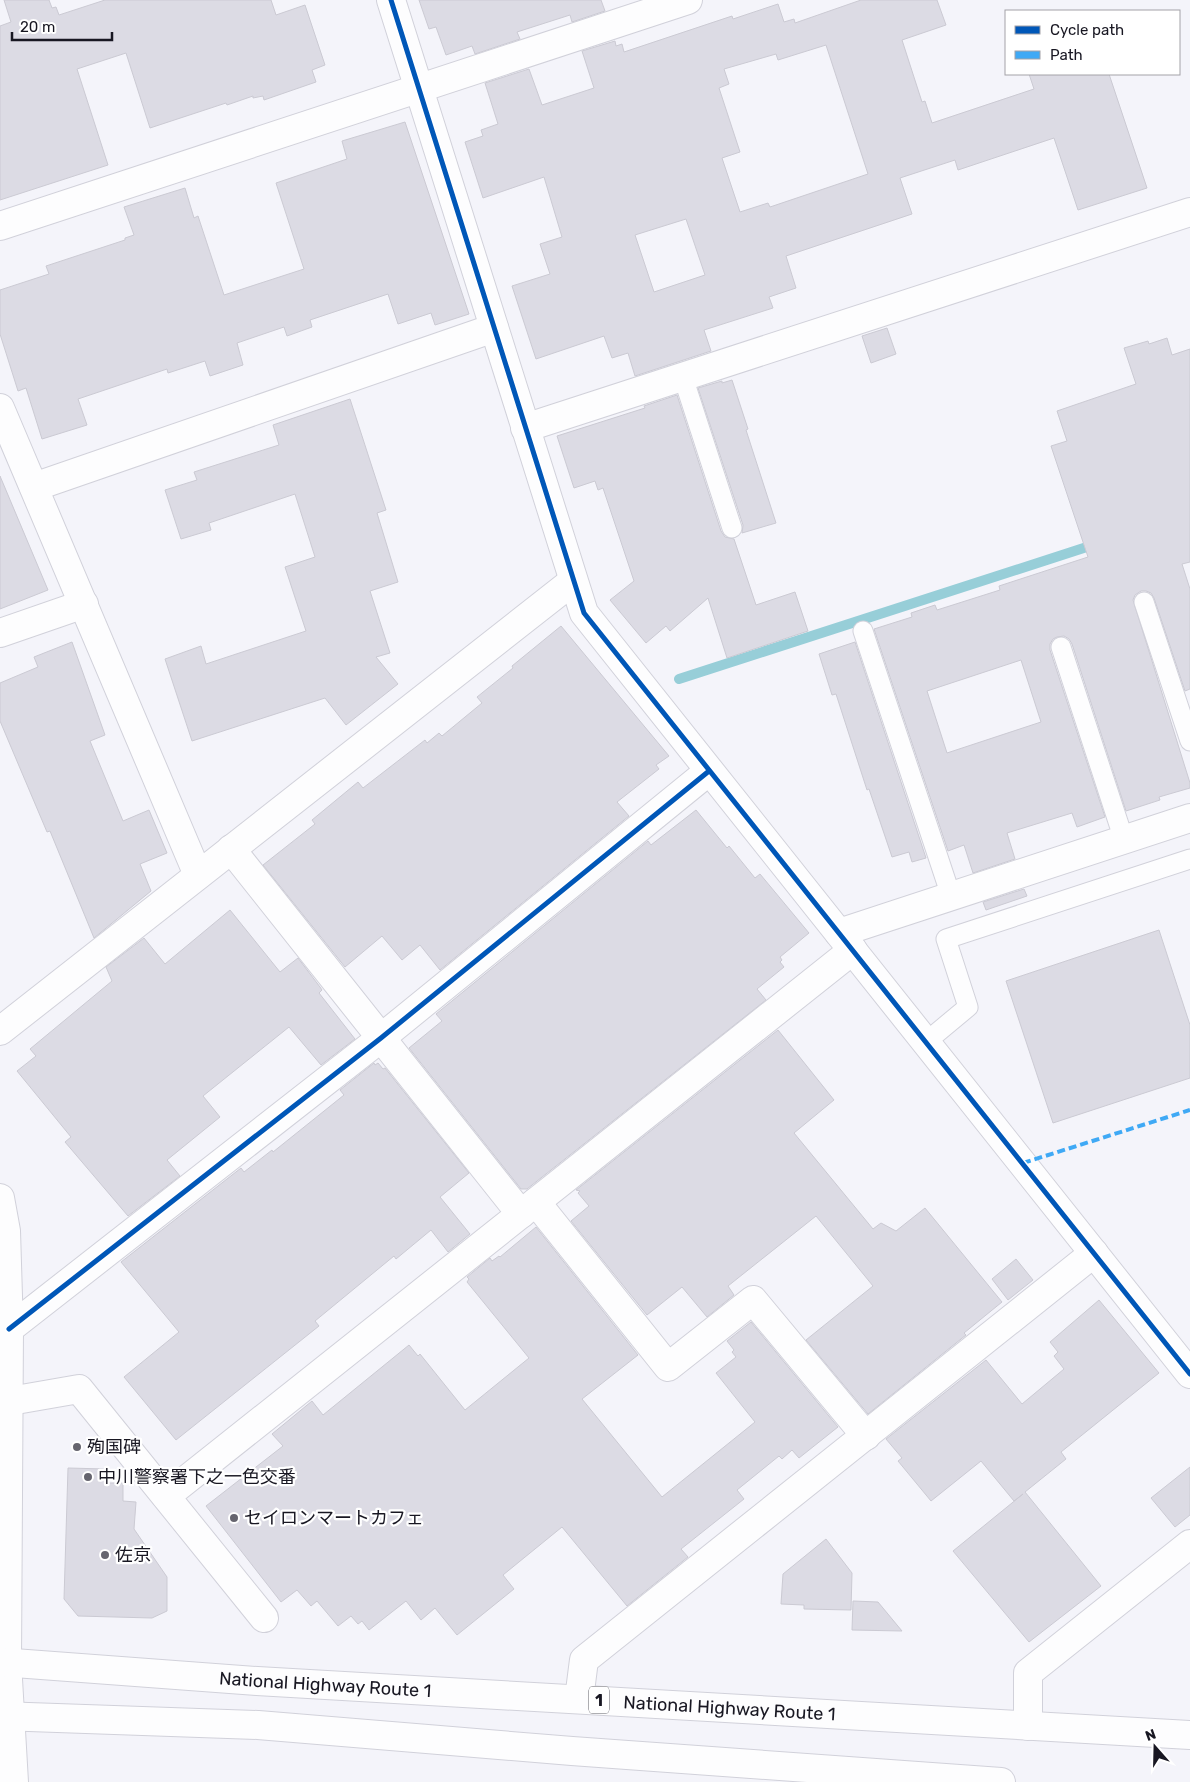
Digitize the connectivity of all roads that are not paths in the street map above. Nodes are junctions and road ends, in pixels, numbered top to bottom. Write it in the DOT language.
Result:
graph roads {
  1 [pos="391,0"];
  2 [pos="688,0"];
  3 [pos="634,8"];
  4 [pos="419,87"];
  5 [pos="1190,212"];
  6 [pos="0,226"];
  7 [pos="494,328"];
  8 [pos="683,377"];
  9 [pos="0,408"];
  10 [pos="525,428"];
  11 [pos="34,487"];
  12 [pos="732,528"];
  13 [pos="573,581"];
  14 [pos="1144,602"];
  15 [pos="84,604"];
  16 [pos="863,631"];
  17 [pos="0,633"];
  18 [pos="1061,647"];
  19 [pos="1190,741"];
  20 [pos="710,771"];
  21 [pos="1190,818"];
  22 [pos="1124,840"];
  23 [pos="231,849"];
  24 [pos="1190,859"];
  25 [pos="198,876"];
  26 [pos="951,896"];
  27 [pos="846,942"];
  28 [pos="0,1031"];
  29 [pos="381,1038"];
  30 [pos="926,1042"];
  31 [pos="0,1198"];
  32 [pos="529,1208"];
  33 [pos="1094,1253"];
  34 [pos="9,1329"];
  35 [pos="1190,1374"];
  36 [pos="10,1401"];
  37 [pos="866,1436"];
  38 [pos="166,1496"];
  39 [pos="1190,1544"];
  40 [pos="264,1618"];
  41 [pos="4,1662"];
  42 [pos="579,1699"];
  43 [pos="5,1717"];
  44 [pos="1028,1726"];
  45 [pos="1190,1735"];
  46 [pos="14,1782"];
  47 [pos="1001,1782"];
  1 -- 4 [label="main road"];
  2 -- 3 [label="main road"];
  3 -- 4 [label="main road"];
  4 -- 6 [label="main road"];
  4 -- 7 [label="main road"];
  5 -- 8 [label="main road"];
  7 -- 10 [label="main road"];
  7 -- 11 [label="main road"];
  8 -- 10 [label="main road"];
  8 -- 12 [label="lane"];
  9 -- 11 [label="main road"];
  10 -- 13 [label="main road"];
  11 -- 15 [label="main road"];
  13 -- 20 [label="main road"];
  13 -- 23 [label="main road"];
  14 -- 19 [label="lane"];
  15 -- 17 [label="main road"];
  15 -- 25 [label="main road"];
  16 -- 26 [label="lane"];
  18 -- 22 [label="lane"];
  20 -- 27 [label="main road"];
  20 -- 29 [label="main road"];
  21 -- 22 [label="main road"];
  22 -- 26 [label="main road"];
  23 -- 25 [label="main road"];
  23 -- 29 [label="main road"];
  24 -- 30 [label="lane"];
  25 -- 28 [label="main road"];
  26 -- 27 [label="main road"];
  27 -- 30 [label="main road"];
  27 -- 32 [label="main road"];
  29 -- 32 [label="main road"];
  29 -- 34 [label="main road"];
  30 -- 33 [label="main road"];
  31 -- 34 [label="main road"];
  32 -- 37 [label="main road"];
  32 -- 38 [label="main road"];
  33 -- 35 [label="main road"];
  33 -- 37 [label="main road"];
  34 -- 36 [label="main road"];
  36 -- 38 [label="main road"];
  36 -- 41 [label="main road"];
  37 -- 42 [label="main road"];
  38 -- 40 [label="main road"];
  39 -- 44 [label="main road"];
  41 -- 42 [label="main road, National Highway Route 1 / 1"];
  41 -- 43 [label="main road"];
  42 -- 44 [label="main road, National Highway Route 1 / 1"];
  43 -- 46 [label="main road"];
  43 -- 47 [label="main road"];
  44 -- 45 [label="main road, National Highway Route 1 / 1"];
}
